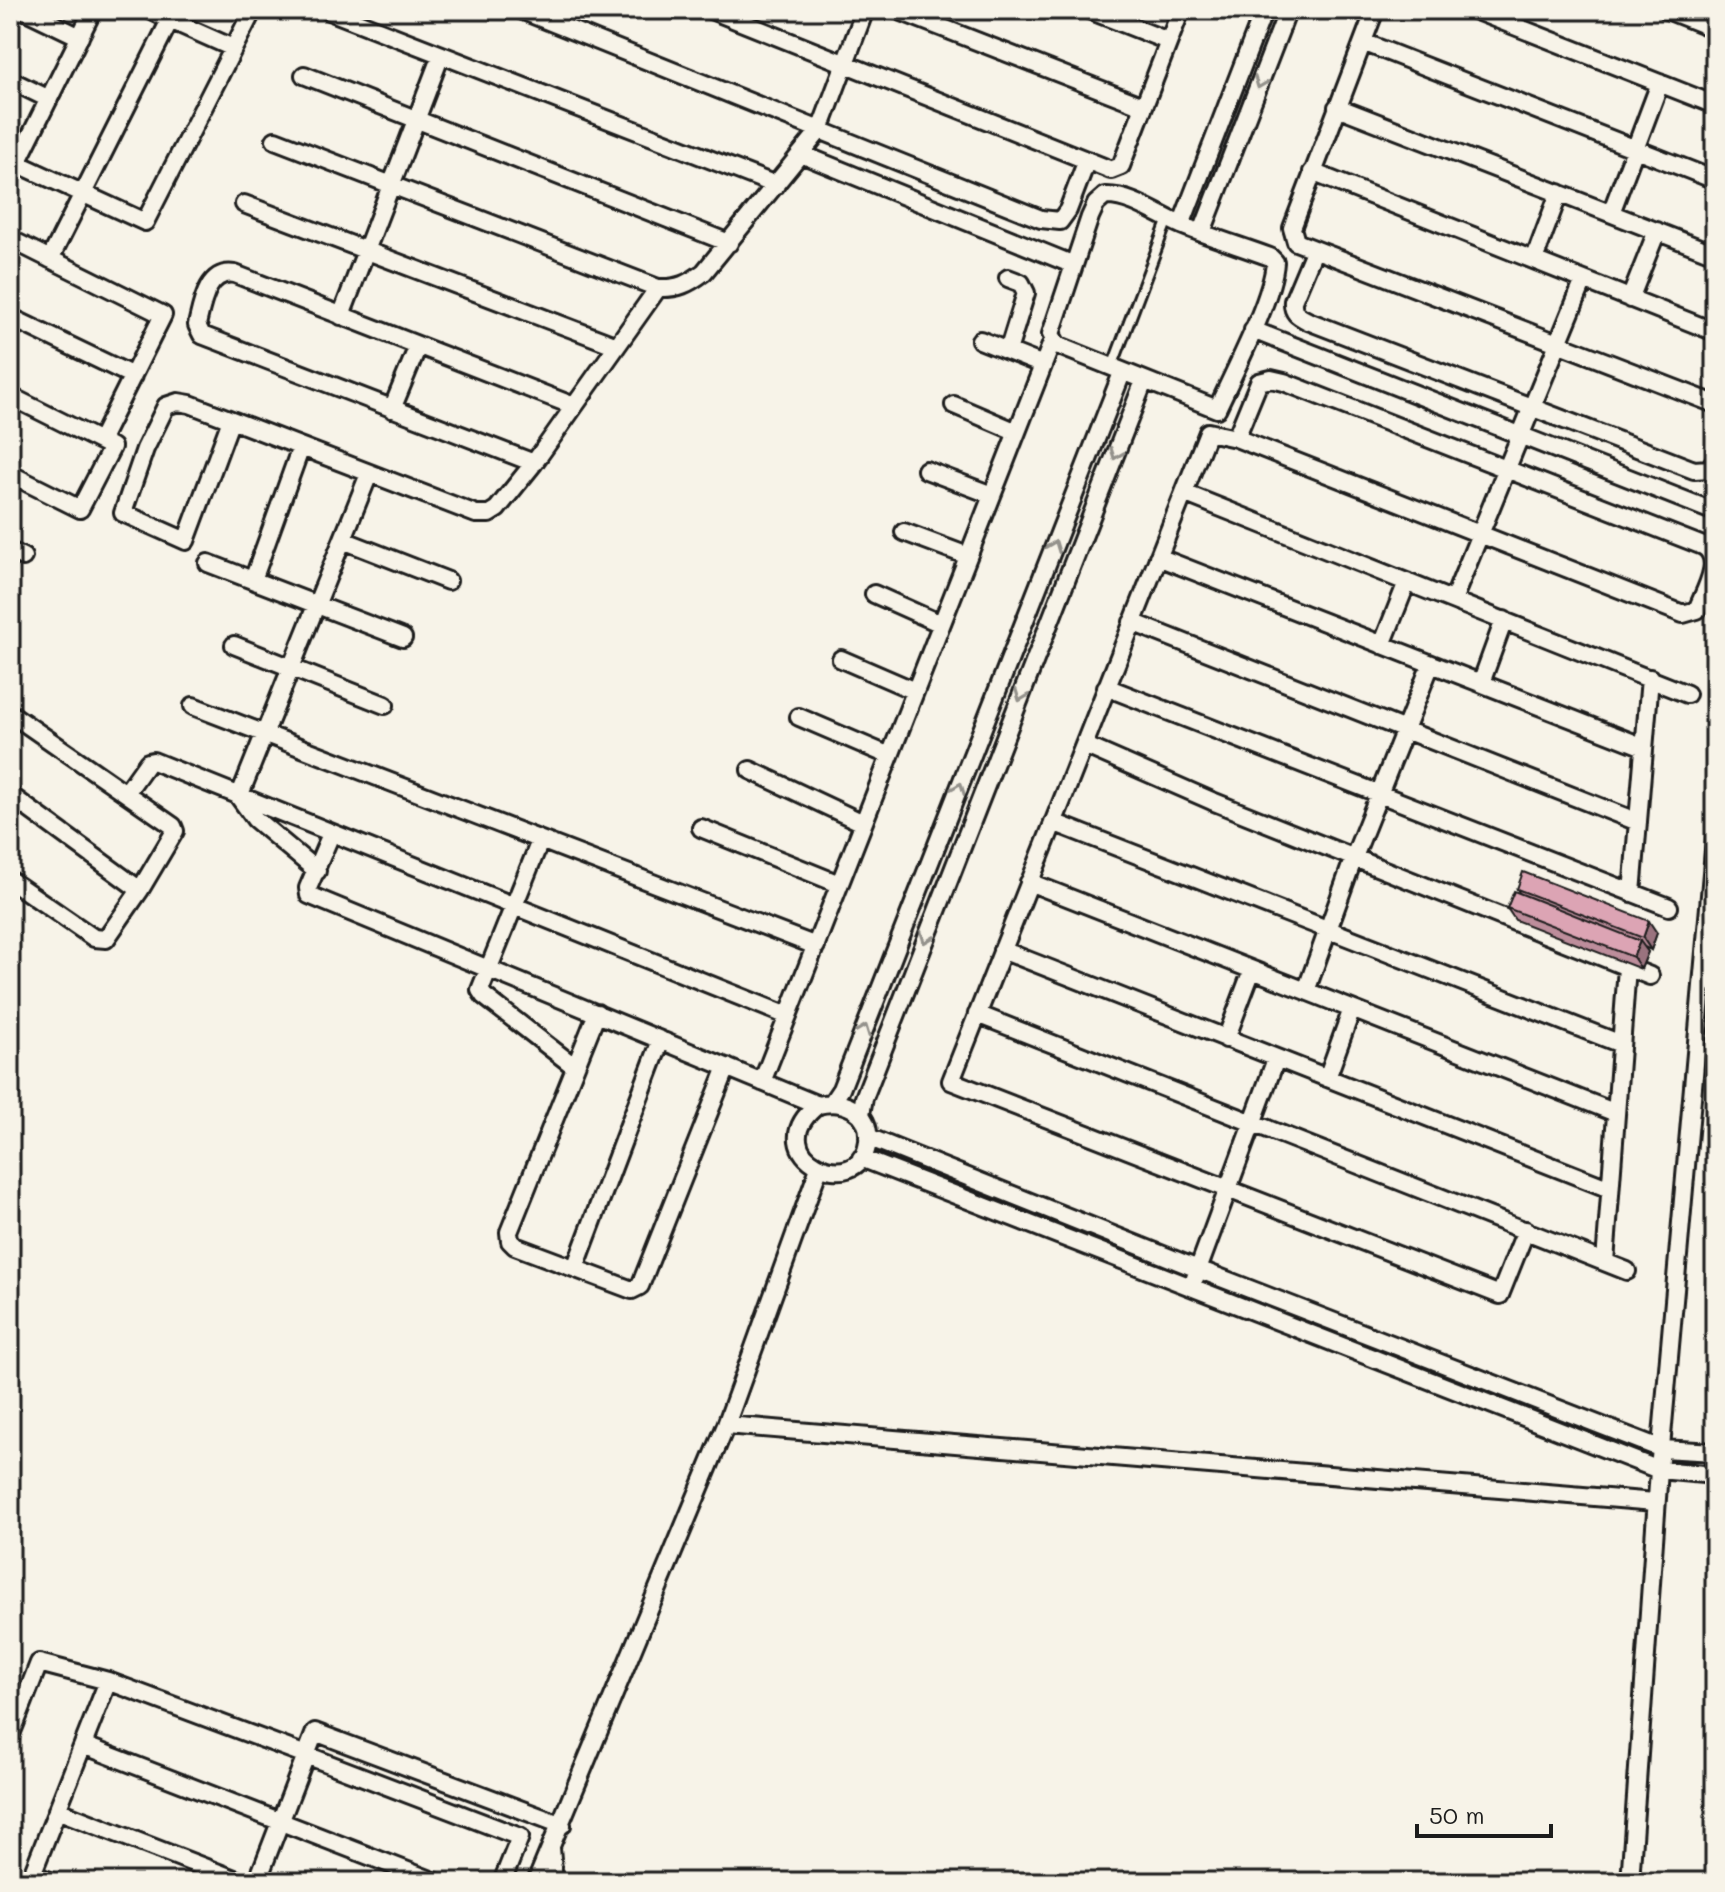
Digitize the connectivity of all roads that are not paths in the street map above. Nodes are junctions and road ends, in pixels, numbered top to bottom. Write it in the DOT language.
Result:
graph roads {
  1 [pos="24,10"];
  2 [pos="93,10"];
  3 [pos="150,10"];
  4 [pos="253,10"];
  5 [pos="521,10"];
  6 [pos="711,10"];
  7 [pos="865,10"];
  8 [pos="897,10"];
  9 [pos="1089,10"];
  10 [pos="1181,10"];
  11 [pos="1264,10"];
  12 [pos="1288,10"];
  13 [pos="1375,10"];
  14 [pos="1474,10"];
  15 [pos="1667,10"];
  16 [pos="329,11"];
  17 [pos="917,14"];
  18 [pos="173,15"];
  19 [pos="546,15"];
  20 [pos="1715,29"];
  21 [pos="80,37"];
  22 [pos="1168,41"];
  23 [pos="1363,42"];
  24 [pos="233,48"];
  25 [pos="441,55"];
  26 [pos="845,63"];
  27 [pos="304,75"];
  28 [pos="10,80"];
  29 [pos="1660,83"];
  30 [pos="49,99"];
  31 [pos="1715,105"];
  32 [pos="1143,106"];
  33 [pos="1337,107"];
  34 [pos="416,120"];
  35 [pos="820,130"];
  36 [pos="275,140"];
  37 [pos="1635,150"];
  38 [pos="801,154"];
  39 [pos="1087,160"];
  40 [pos="12,167"];
  41 [pos="1312,172"];
  42 [pos="1715,180"];
  43 [pos="391,185"];
  44 [pos="776,185"];
  45 [pos="1559,193"];
  46 [pos="82,195"];
  47 [pos="244,204"];
  48 [pos="1611,213"];
  49 [pos="1175,222"];
  50 [pos="1657,231"];
  51 [pos="1202,232"];
  52 [pos="10,239"];
  53 [pos="729,243"];
  54 [pos="366,251"];
  55 [pos="1314,251"];
  56 [pos="1715,254"];
  57 [pos="50,259"];
  58 [pos="1534,260"];
  59 [pos="1074,265"];
  60 [pos="1008,278"];
  61 [pos="1584,280"];
  62 [pos="658,288"];
  63 [pos="1630,299"];
  64 [pos="341,316"];
  65 [pos="10,317"];
  66 [pos="1253,330"];
  67 [pos="1715,332"];
  68 [pos="980,340"];
  69 [pos="1053,340"];
  70 [pos="1558,345"];
  71 [pos="418,346"];
  72 [pos="617,346"];
  73 [pos="1008,351"];
  74 [pos="1043,365"];
  75 [pos="1117,370"];
  76 [pos="133,376"];
  77 [pos="1144,381"];
  78 [pos="10,396"];
  79 [pos="1715,404"];
  80 [pos="954,405"];
  81 [pos="574,406"];
  82 [pos="1531,408"];
  83 [pos="392,409"];
  84 [pos="231,420"];
  85 [pos="1017,432"];
  86 [pos="1523,434"];
  87 [pos="1236,438"];
  88 [pos="100,441"];
  89 [pos="301,447"];
  90 [pos="1715,460"];
  91 [pos="534,463"];
  92 [pos="926,470"];
  93 [pos="1506,470"];
  94 [pos="10,474"];
  95 [pos="369,474"];
  96 [pos="1184,493"];
  97 [pos="992,495"];
  98 [pos="1715,512"];
  99 [pos="904,532"];
  100 [pos="1480,534"];
  101 [pos="343,540"];
  102 [pos="968,556"];
  103 [pos="1158,557"];
  104 [pos="208,563"];
  105 [pos="253,580"];
  106 [pos="448,581"];
  107 [pos="1407,582"];
  108 [pos="874,594"];
  109 [pos="1453,600"];
  110 [pos="317,605"];
  111 [pos="1504,620"];
  112 [pos="1132,622"];
  113 [pos="941,624"];
  114 [pos="403,638"];
  115 [pos="234,645"];
  116 [pos="1382,645"];
  117 [pos="841,659"];
  118 [pos="1431,664"];
  119 [pos="291,667"];
  120 [pos="1650,678"];
  121 [pos="1481,683"];
  122 [pos="1106,687"];
  123 [pos="915,691"];
  124 [pos="1687,694"];
  125 [pos="385,705"];
  126 [pos="193,706"];
  127 [pos="10,713"];
  128 [pos="799,717"];
  129 [pos="1405,730"];
  130 [pos="264,734"];
  131 [pos="1084,745"];
  132 [pos="1644,747"];
  133 [pos="890,756"];
  134 [pos="750,770"];
  135 [pos="126,793"];
  136 [pos="1379,794"];
  137 [pos="10,795"];
  138 [pos="239,797"];
  139 [pos="1053,822"];
  140 [pos="1638,822"];
  141 [pos="863,823"];
  142 [pos="701,828"];
  143 [pos="331,834"];
  144 [pos="1715,839"];
  145 [pos="540,841"];
  146 [pos="1354,857"];
  147 [pos="317,871"];
  148 [pos="10,880"];
  149 [pos="1029,882"];
  150 [pos="839,884"];
  151 [pos="140,890"];
  152 [pos="1632,893"];
  153 [pos="513,905"];
  154 [pos="1669,907"];
  155 [pos="1328,930"];
  156 [pos="816,946"];
  157 [pos="1002,950"];
  158 [pos="1627,967"];
  159 [pos="487,969"];
  160 [pos="1252,970"];
  161 [pos="1650,976"];
  162 [pos="1306,991"];
  163 [pos="1352,1009"];
  164 [pos="597,1013"];
  165 [pos="977,1014"];
  166 [pos="788,1016"];
  167 [pos="1226,1039"];
  168 [pos="661,1040"];
  169 [pos="1621,1044"];
  170 [pos="1276,1059"];
  171 [pos="575,1067"];
  172 [pos="727,1067"];
  173 [pos="1327,1078"];
  174 [pos="762,1082"];
  175 [pos="826,1103"];
  176 [pos="1616,1113"];
  177 [pos="861,1114"];
  178 [pos="1252,1122"];
  179 [pos="868,1137"];
  180 [pos="861,1158"];
  181 [pos="819,1168"];
  182 [pos="1227,1188"];
  183 [pos="1610,1189"];
  184 [pos="1526,1230"];
  185 [pos="1605,1262"];
  186 [pos="575,1268"];
  187 [pos="1198,1269"];
  188 [pos="1627,1271"];
  189 [pos="1192,1287"];
  190 [pos="726,1425"];
  191 [pos="1662,1449"];
  192 [pos="1715,1452"];
  193 [pos="1659,1470"];
  194 [pos="1715,1475"];
  195 [pos="1655,1502"];
  196 [pos="108,1681"];
  197 [pos="14,1716"];
  198 [pos="10,1737"];
  199 [pos="83,1745"];
  200 [pos="306,1755"];
  201 [pos="57,1810"];
  202 [pos="280,1822"];
  203 [pos="562,1825"];
  204 [pos="550,1847"];
  205 [pos="31,1878"];
  206 [pos="52,1882"];
  207 [pos="242,1882"];
  208 [pos="257,1882"];
  209 [pos="436,1882"];
  210 [pos="502,1882"];
  211 [pos="536,1882"];
  212 [pos="554,1882"];
  213 [pos="1630,1882"];
  1 -- 21 [label="street"];
  2 -- 21 [label="street"];
  3 -- 18 [label="street"];
  4 -- 24 [label="street"];
  5 -- 19 [label="street"];
  6 -- 26 [label="street"];
  7 -- 26 [label="street"];
  8 -- 17 [label="street"];
  9 -- 22 [label="street"];
  10 -- 22 [label="street"];
  11 -- 49 [label="street"];
  12 -- 51 [label="street, one-way"];
  13 -- 23 [label="street"];
  14 -- 29 [label="street"];
  15 -- 20 [label="street"];
  16 -- 25 [label="street"];
  17 -- 32 [label="street"];
  18 -- 24 [label="street"];
  18 -- 46 [label="street"];
  19 -- 35 [label="street"];
  21 -- 30 [label="street"];
  22 -- 32 [label="street"];
  23 -- 33 [label="street"];
  23 -- 37 [label="street"];
  24 -- 46 [label="street"];
  25 -- 34 [label="street"];
  25 -- 44 [label="street"];
  26 -- 35 [label="street"];
  26 -- 39 [label="street"];
  27 -- 34 [label="street"];
  28 -- 30 [label="street"];
  29 -- 31 [label="street"];
  29 -- 37 [label="street"];
  30 -- 40 [label="street"];
  32 -- 39 [label="street"];
  33 -- 41 [label="street"];
  33 -- 45 [label="street"];
  34 -- 43 [label="street"];
  34 -- 53 [label="street"];
  35 -- 38 [label="street"];
  35 -- 39 [label="street"];
  36 -- 43 [label="street"];
  37 -- 42 [label="street"];
  37 -- 48 [label="street"];
  38 -- 44 [label="street"];
  38 -- 59 [label="street"];
  40 -- 46 [label="street"];
  41 -- 55 [label="street"];
  41 -- 58 [label="street"];
  43 -- 54 [label="street"];
  43 -- 62 [label="street"];
  44 -- 53 [label="street"];
  45 -- 48 [label="street"];
  45 -- 58 [label="street"];
  46 -- 57 [label="street"];
  47 -- 54 [label="street"];
  48 -- 50 [label="street"];
  49 -- 51 [label="street"];
  49 -- 59 [label="street"];
  49 -- 75 [label="lane"];
  50 -- 56 [label="street"];
  50 -- 63 [label="street"];
  51 -- 66 [label="street"];
  52 -- 57 [label="street"];
  53 -- 62 [label="street"];
  54 -- 64 [label="street"];
  54 -- 72 [label="street"];
  55 -- 70 [label="street"];
  55 -- 82 [label="street"];
  57 -- 76 [label="street"];
  58 -- 61 [label="street"];
  59 -- 69 [label="street"];
  60 -- 73 [label="street"];
  61 -- 63 [label="street"];
  61 -- 70 [label="street"];
  62 -- 72 [label="street"];
  63 -- 67 [label="street"];
  64 -- 71 [label="street"];
  64 -- 83 [label="street"];
  65 -- 76 [label="street"];
  66 -- 77 [label="street"];
  66 -- 86 [label="street"];
  68 -- 73 [label="street"];
  69 -- 74 [label="street"];
  69 -- 75 [label="street"];
  70 -- 79 [label="street"];
  70 -- 82 [label="street"];
  71 -- 81 [label="street"];
  71 -- 83 [label="street"];
  72 -- 81 [label="street"];
  73 -- 74 [label="street"];
  74 -- 85 [label="street"];
  75 -- 77 [label="street"];
  175 -- 75 [label="street, one-way"];
  76 -- 88 [label="street"];
  77 -- 177 [label="street, one-way"];
  78 -- 88 [label="street"];
  80 -- 85 [label="street"];
  81 -- 91 [label="street"];
  82 -- 86 [label="street"];
  82 -- 90 [label="street"];
  83 -- 91 [label="street"];
  84 -- 84 [label="street"];
  84 -- 89 [label="street"];
  85 -- 97 [label="street"];
  86 -- 93 [label="street"];
  86 -- 98 [label="street"];
  87 -- 93 [label="street"];
  87 -- 96 [label="street"];
  87 -- 100 [label="street"];
  88 -- 94 [label="street"];
  89 -- 95 [label="street"];
  89 -- 105 [label="street"];
  91 -- 95 [label="street"];
  92 -- 97 [label="street"];
  93 -- 100 [label="street"];
  93 -- 100 [label="street"];
  95 -- 101 [label="street"];
  96 -- 103 [label="street"];
  96 -- 107 [label="street"];
  97 -- 102 [label="street"];
  99 -- 102 [label="street"];
  100 -- 109 [label="street"];
  101 -- 106 [label="street"];
  101 -- 110 [label="street"];
  102 -- 113 [label="street"];
  103 -- 112 [label="street"];
  103 -- 116 [label="street"];
  104 -- 105 [label="street"];
  105 -- 110 [label="street"];
  107 -- 109 [label="street"];
  107 -- 116 [label="street"];
  108 -- 113 [label="street"];
  109 -- 111 [label="street"];
  110 -- 114 [label="street"];
  110 -- 119 [label="street"];
  111 -- 120 [label="street"];
  111 -- 121 [label="street"];
  112 -- 122 [label="street"];
  112 -- 129 [label="street"];
  113 -- 123 [label="street"];
  115 -- 119 [label="street"];
  116 -- 118 [label="street"];
  117 -- 123 [label="street"];
  118 -- 121 [label="street"];
  118 -- 129 [label="street"];
  119 -- 125 [label="street"];
  119 -- 130 [label="street"];
  120 -- 124 [label="street"];
  120 -- 132 [label="street"];
  121 -- 132 [label="street"];
  122 -- 131 [label="street"];
  122 -- 136 [label="street"];
  123 -- 133 [label="street"];
  126 -- 130 [label="street"];
  127 -- 135 [label="street"];
  128 -- 133 [label="street"];
  129 -- 136 [label="street"];
  129 -- 140 [label="street"];
  130 -- 138 [label="street"];
  130 -- 145 [label="street"];
  131 -- 139 [label="street"];
  131 -- 146 [label="street"];
  132 -- 140 [label="street"];
  133 -- 141 [label="street"];
  134 -- 141 [label="street"];
  135 -- 138 [label="street"];
  135 -- 151 [label="street"];
  136 -- 146 [label="street"];
  136 -- 152 [label="street"];
  137 -- 151 [label="street"];
  138 -- 143 [label="street"];
  138 -- 147 [label="street"];
  139 -- 149 [label="street"];
  139 -- 155 [label="street"];
  140 -- 152 [label="street"];
  141 -- 150 [label="street"];
  142 -- 150 [label="street"];
  143 -- 147 [label="street"];
  143 -- 153 [label="street"];
  144 -- 191 [label="street"];
  145 -- 153 [label="street"];
  145 -- 156 [label="street"];
  146 -- 155 [label="street"];
  146 -- 158 [label="street"];
  147 -- 159 [label="street"];
  148 -- 151 [label="street"];
  149 -- 157 [label="street"];
  149 -- 160 [label="street"];
  150 -- 156 [label="street"];
  152 -- 154 [label="street"];
  153 -- 159 [label="street"];
  153 -- 166 [label="street"];
  155 -- 162 [label="street"];
  155 -- 169 [label="street"];
  156 -- 166 [label="street"];
  157 -- 165 [label="street"];
  157 -- 167 [label="street"];
  158 -- 161 [label="street"];
  158 -- 169 [label="street"];
  159 -- 164 [label="street"];
  159 -- 171 [label="street"];
  160 -- 162 [label="street"];
  160 -- 167 [label="street"];
  162 -- 163 [label="street"];
  163 -- 173 [label="street"];
  163 -- 176 [label="street"];
  164 -- 168 [label="street"];
  164 -- 171 [label="street"];
  165 -- 178 [label="street"];
  165 -- 182 [label="street"];
  166 -- 174 [label="street"];
  167 -- 170 [label="street"];
  168 -- 172 [label="street"];
  168 -- 186 [label="street"];
  169 -- 176 [label="street"];
  170 -- 173 [label="street"];
  170 -- 178 [label="street"];
  171 -- 186 [label="street"];
  172 -- 174 [label="street"];
  172 -- 186 [label="street"];
  173 -- 183 [label="street"];
  174 -- 175 [label="street"];
  175 -- 177 [label="street"];
  175 -- 181 [label="street"];
  176 -- 183 [label="street"];
  177 -- 179 [label="street"];
  178 -- 182 [label="street"];
  178 -- 184 [label="street"];
  179 -- 180 [label="street"];
  179 -- 187 [label="street"];
  180 -- 181 [label="street"];
  180 -- 189 [label="street"];
  181 -- 190 [label="street"];
  182 -- 184 [label="street"];
  182 -- 187 [label="street"];
  183 -- 185 [label="street"];
  184 -- 185 [label="street"];
  185 -- 188 [label="street"];
  187 -- 189 [label="street"];
  187 -- 191 [label="street"];
  189 -- 193 [label="street"];
  190 -- 195 [label="street"];
  190 -- 203 [label="street"];
  191 -- 192 [label="street"];
  191 -- 193 [label="street"];
  193 -- 194 [label="street"];
  193 -- 195 [label="street"];
  195 -- 213 [label="street"];
  196 -- 197 [label="street"];
  196 -- 199 [label="street"];
  196 -- 200 [label="street"];
  197 -- 198 [label="street"];
  199 -- 201 [label="street"];
  199 -- 202 [label="street"];
  200 -- 202 [label="street"];
  200 -- 203 [label="street"];
  200 -- 210 [label="street"];
  201 -- 205 [label="street"];
  201 -- 207 [label="street"];
  202 -- 208 [label="street"];
  202 -- 209 [label="street"];
  203 -- 204 [label="street"];
  204 -- 211 [label="street"];
  204 -- 212 [label="street"];
  205 -- 206 [label="street"];
}
